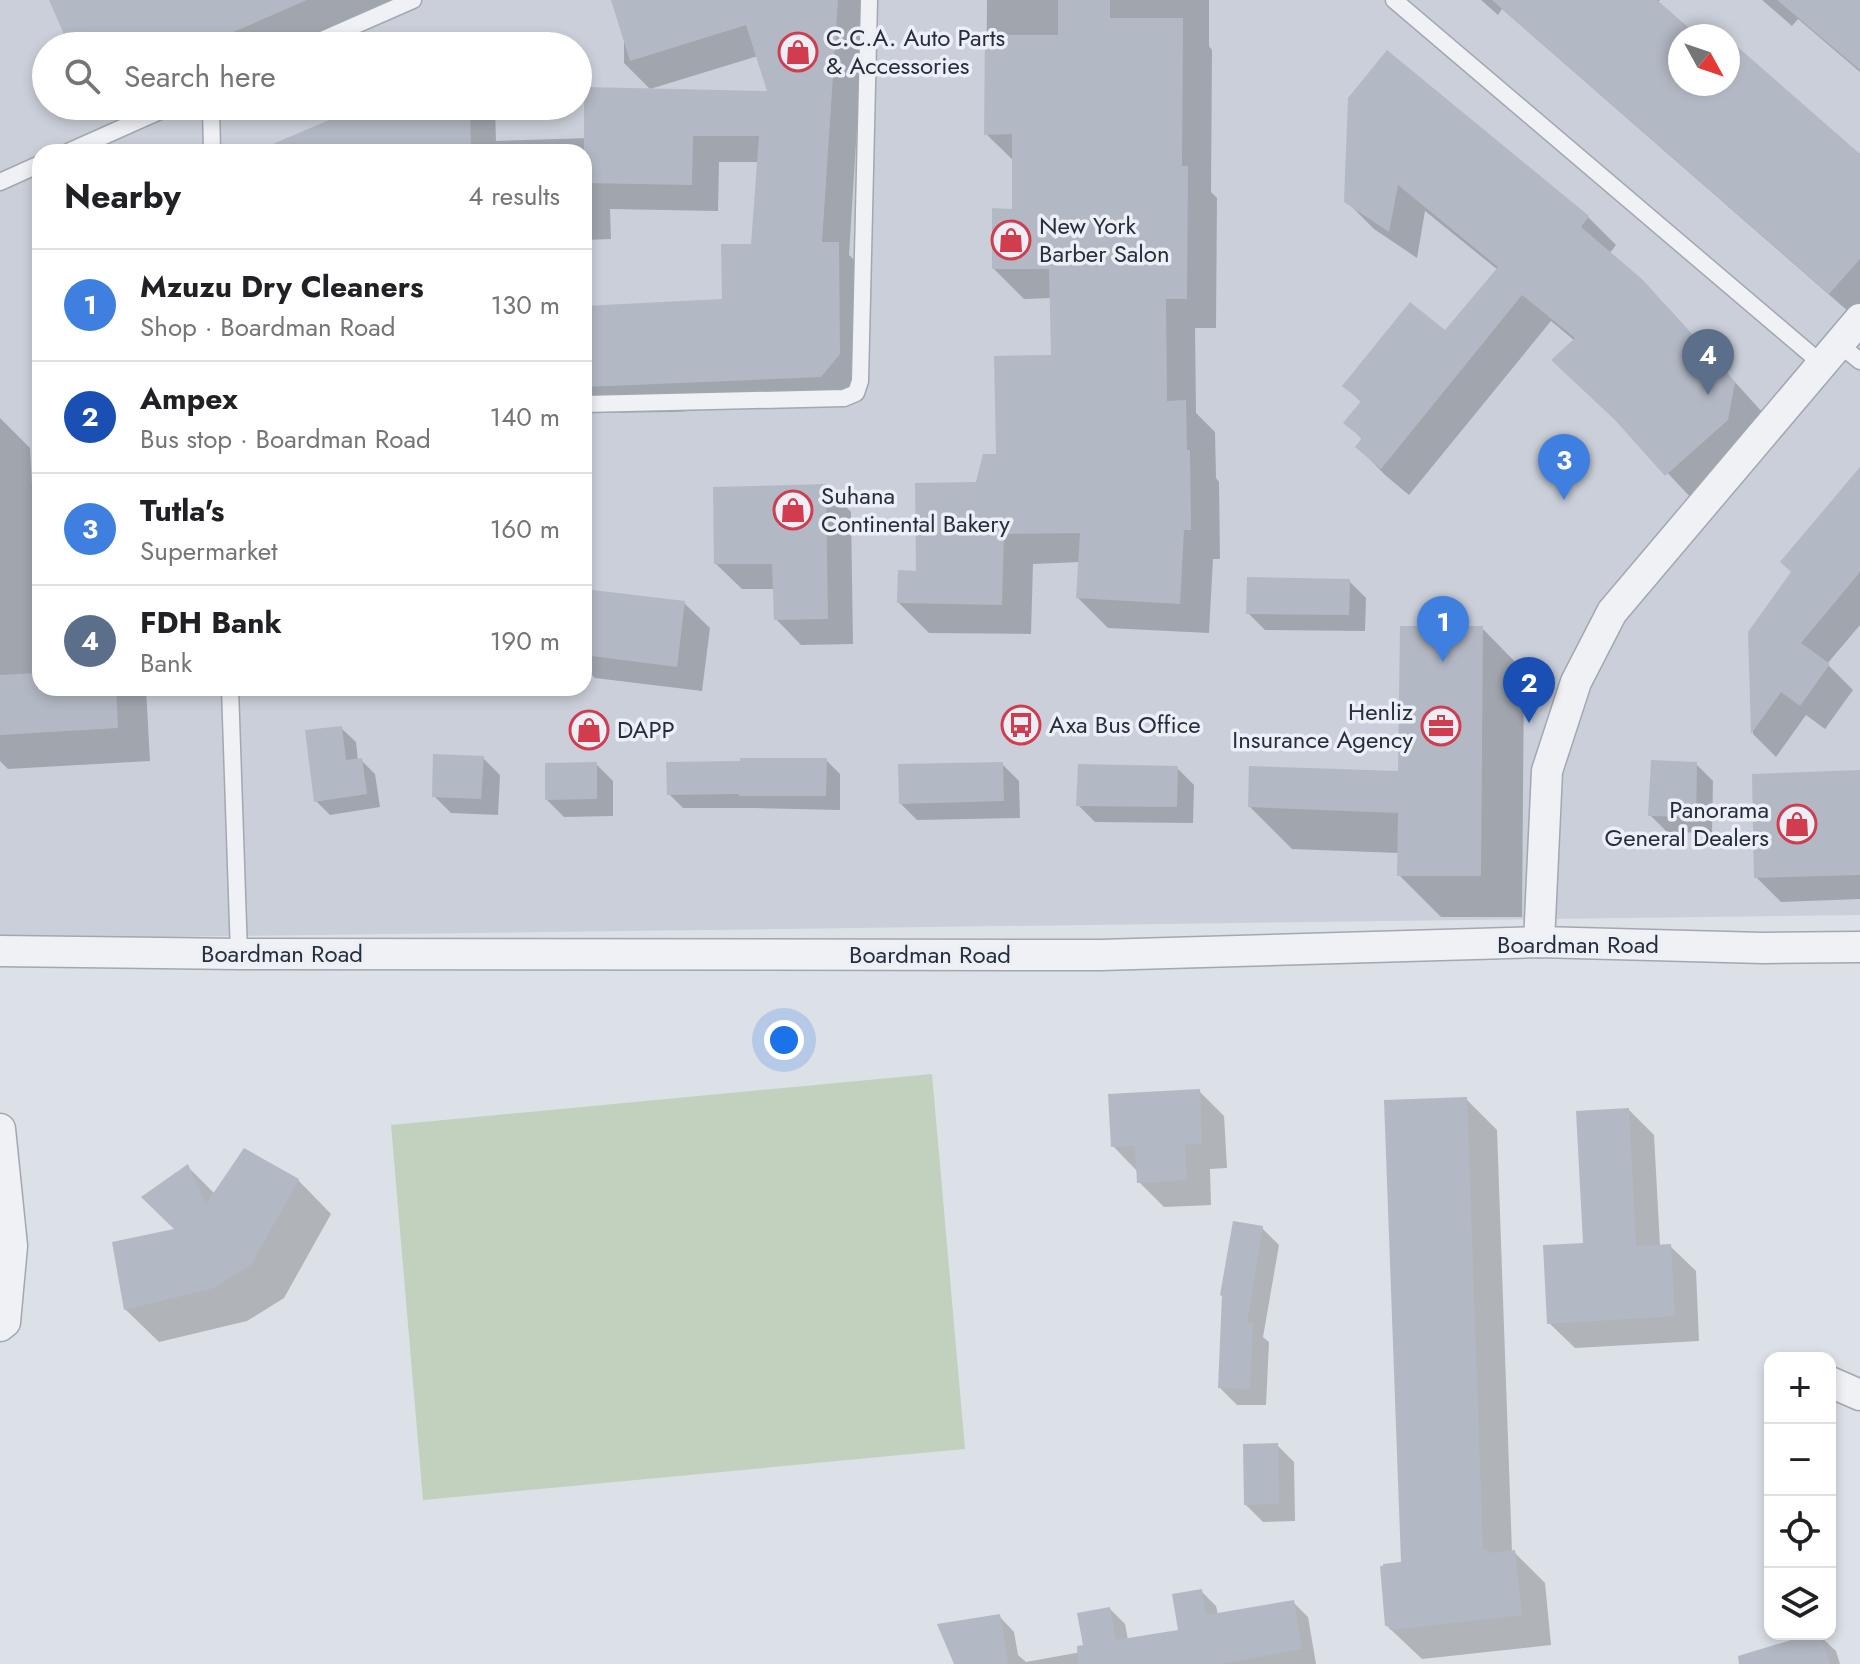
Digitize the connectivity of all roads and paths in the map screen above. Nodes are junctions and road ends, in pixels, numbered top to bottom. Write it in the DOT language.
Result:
graph roads {
  1 [pos="413,0"];
  2 [pos="869,0"];
  3 [pos="1394,0"];
  4 [pos="340,32"];
  5 [pos="140,120"];
  6 [pos="211,120"];
  7 [pos="86,144"];
  8 [pos="212,144"];
  9 [pos="32,168"];
  10 [pos="0,182"];
  11 [pos="1860,319"];
  12 [pos="1840,356"];
  13 [pos="592,404"];
  14 [pos="230,696"];
  15 [pos="1539,942"];
  16 [pos="1860,947"];
  17 [pos="0,951"];
  18 [pos="239,954"];
  19 [pos="0,1129"];
  20 [pos="0,1326"];
  21 [pos="1836,1385"];
  22 [pos="1860,1395"];
  1 -- 4 [label="lane"];
  2 -- 13 [label="lane"];
  3 -- 12 [label="lane"];
  5 -- 7 [label="lane"];
  6 -- 8 [label="lane"];
  9 -- 10 [label="lane"];
  11 -- 12 [label="street"];
  12 -- 15 [label="street"];
  14 -- 18 [label="lane"];
  15 -- 16 [label="street, Boardman Road"];
  15 -- 18 [label="street, Boardman Road"];
  17 -- 18 [label="street, Boardman Road"];
  19 -- 20 [label="street"];
  21 -- 22 [label="street"];
}
